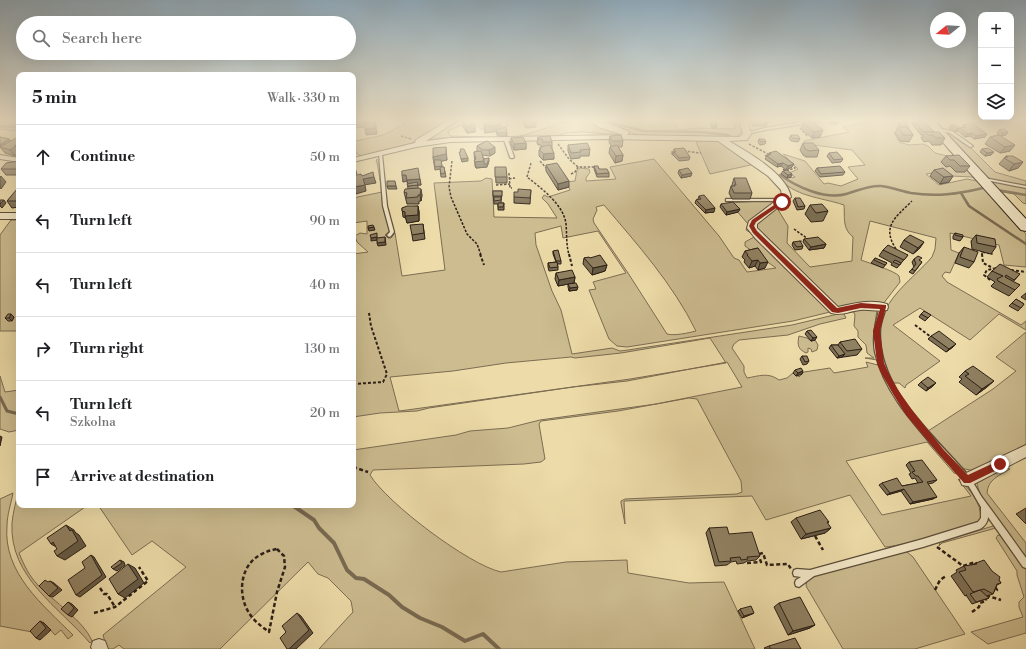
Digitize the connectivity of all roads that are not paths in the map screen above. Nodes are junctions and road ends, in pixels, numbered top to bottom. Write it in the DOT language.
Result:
graph roads {
  1 [pos="393,150"];
  2 [pos="510,150"];
  3 [pos="737,150"];
  4 [pos="956,150"];
  5 [pos="380,154"];
  6 [pos="512,157"];
  7 [pos="0,158"];
  8 [pos="356,159"];
  9 [pos="16,160"];
  10 [pos="981,178"];
  11 [pos="1026,187"];
  12 [pos="728,200"];
  13 [pos="785,200"];
  14 [pos="0,216"];
  15 [pos="16,216"];
  16 [pos="1026,227"];
  17 [pos="389,236"];
  18 [pos="883,307"];
  19 [pos="1026,451"];
  20 [pos="967,480"];
  21 [pos="982,503"];
  22 [pos="980,525"];
  23 [pos="1001,529"];
  24 [pos="1026,564"];
  25 [pos="795,573"];
  26 [pos="812,573"];
  27 [pos="799,583"];
  1 -- 5 [label="street"];
  2 -- 6 [label="lane"];
  3 -- 13 [label="street"];
  4 -- 10 [label="main road"];
  5 -- 8 [label="street"];
  5 -- 17 [label="lane"];
  7 -- 9 [label="street"];
  10 -- 11 [label="lane"];
  10 -- 16 [label="main road"];
  12 -- 13 [label="lane"];
  13 -- 18 [label="street"];
  14 -- 15 [label="street"];
  18 -- 20 [label="lane"];
  19 -- 20 [label="street"];
  20 -- 21 [label="lane"];
  21 -- 22 [label="lane"];
  21 -- 23 [label="lane"];
  22 -- 23 [label="lane"];
  22 -- 26 [label="lane"];
  23 -- 24 [label="lane"];
  25 -- 26 [label="lane"];
  26 -- 27 [label="lane"];
}
